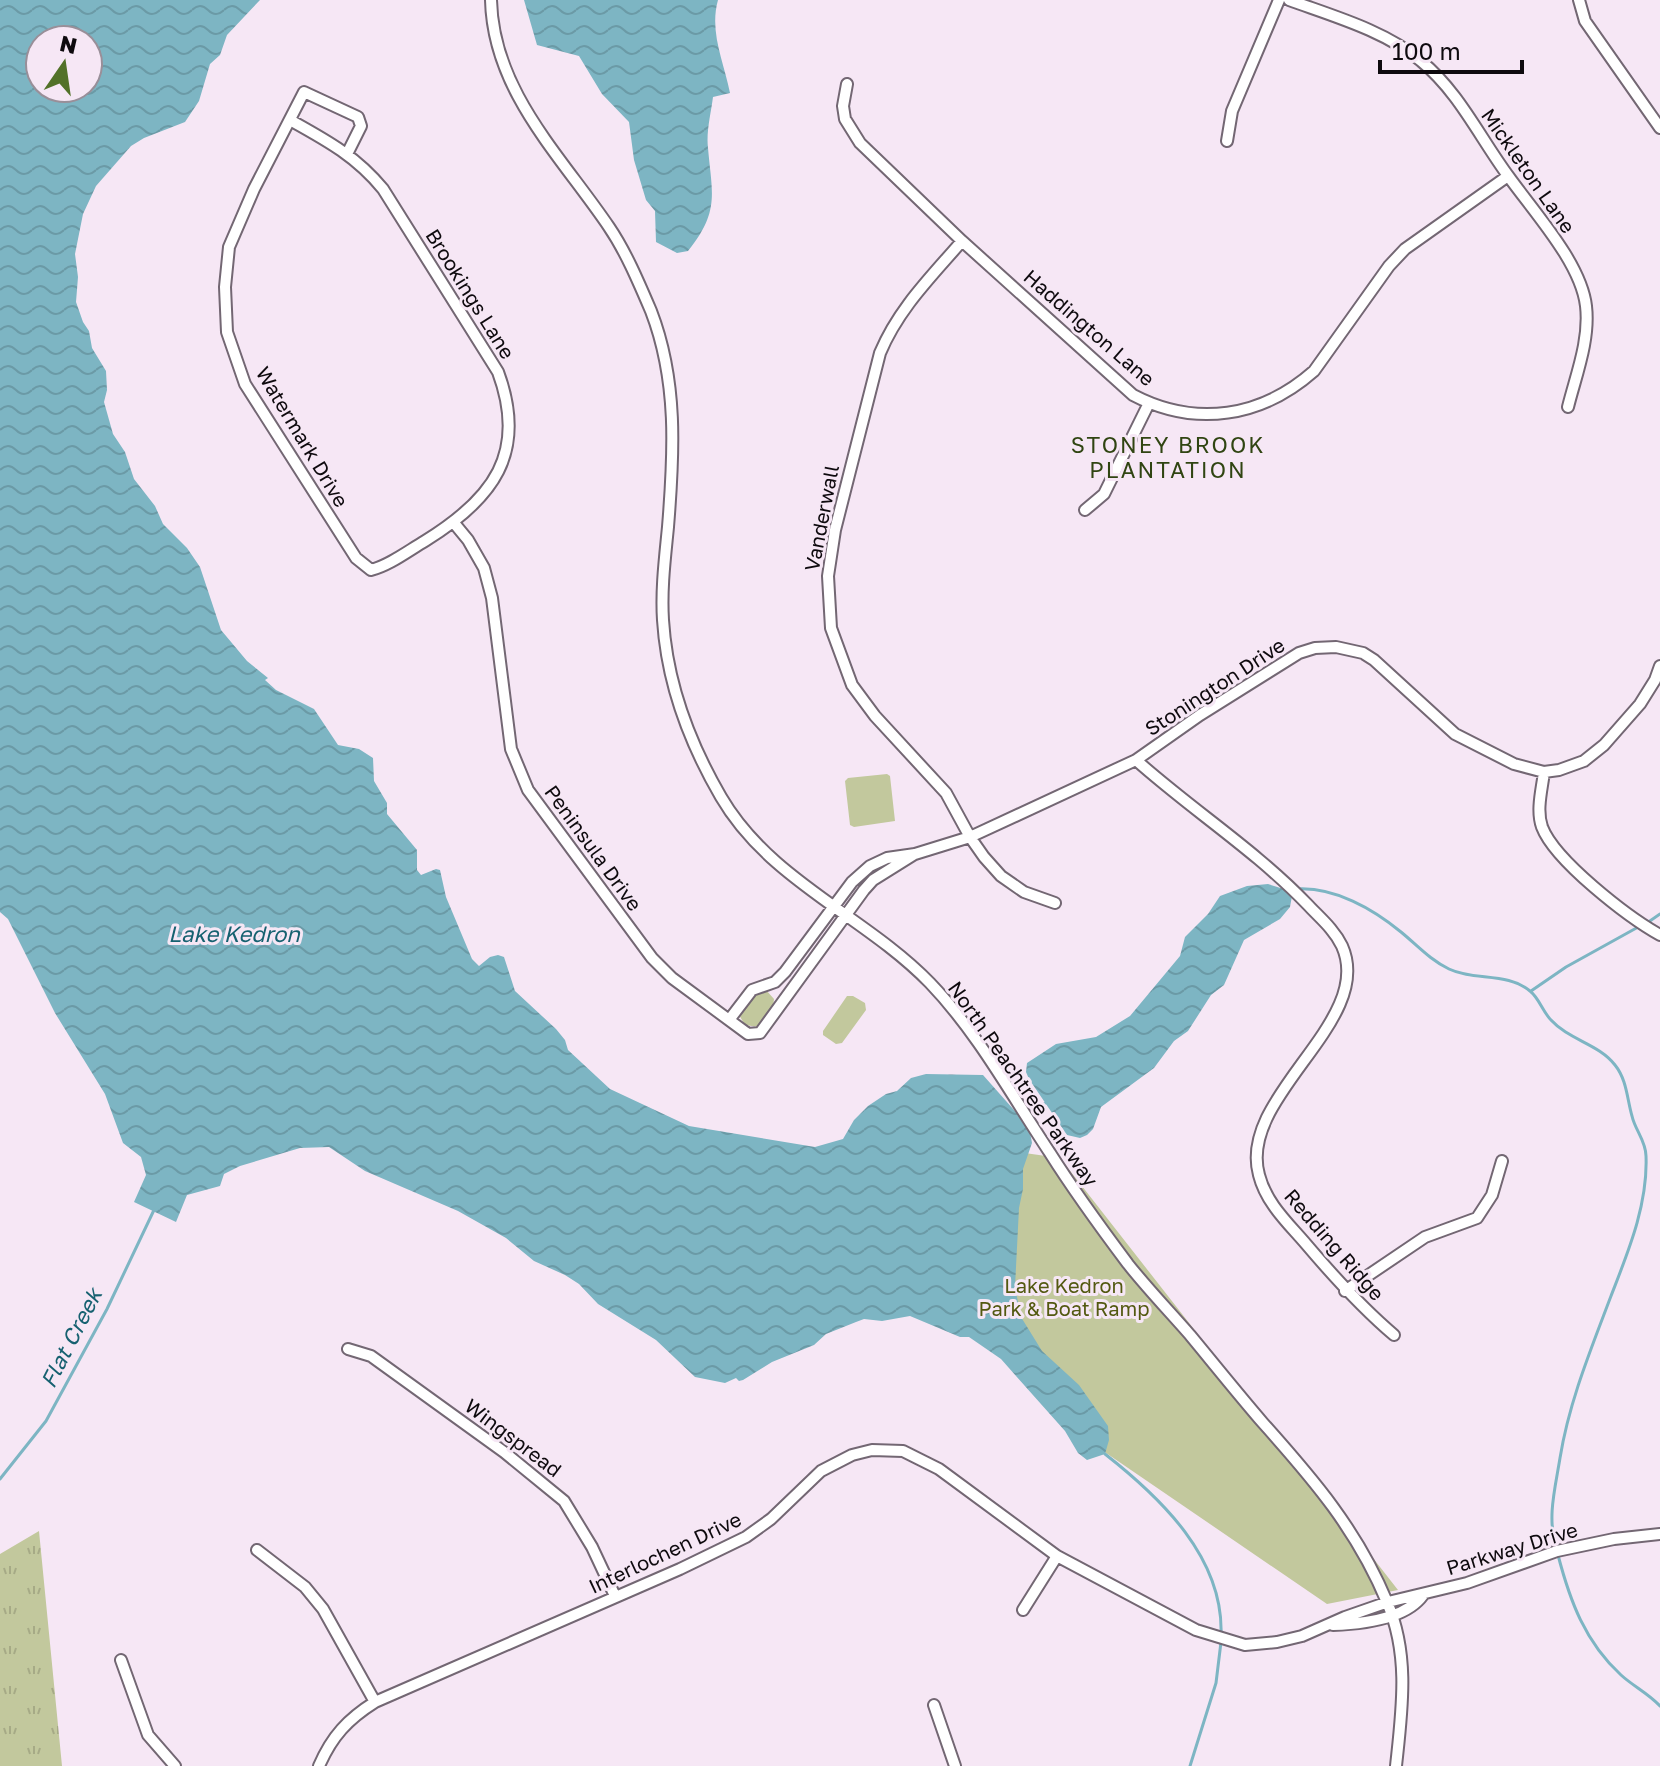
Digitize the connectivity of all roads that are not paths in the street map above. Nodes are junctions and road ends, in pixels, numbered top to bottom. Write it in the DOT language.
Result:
graph roads {
  1 [pos="491,0"];
  2 [pos="1279,0"];
  3 [pos="1289,0"];
  4 [pos="1579,0"];
  5 [pos="847,84"];
  6 [pos="290,120"];
  7 [pos="1660,128"];
  8 [pos="1227,141"];
  9 [pos="347,154"];
  10 [pos="1508,176"];
  11 [pos="962,241"];
  12 [pos="1149,403"];
  13 [pos="1568,407"];
  14 [pos="1085,510"];
  15 [pos="454,523"];
  16 [pos="1660,666"];
  17 [pos="1136,760"];
  18 [pos="1544,772"];
  19 [pos="970,837"];
  20 [pos="915,854"];
  21 [pos="1055,903"];
  22 [pos="833,906"];
  23 [pos="847,916"];
  24 [pos="1660,935"];
  25 [pos="778,979"];
  26 [pos="792,990"];
  27 [pos="729,1020"];
  28 [pos="1502,1161"];
  29 [pos="1345,1291"];
  30 [pos="1394,1335"];
  31 [pos="348,1349"];
  32 [pos="1660,1534"];
  33 [pos="257,1550"];
  34 [pos="1057,1556"];
  35 [pos="1423,1595"];
  36 [pos="615,1596"];
  37 [pos="1388,1602"];
  38 [pos="1023,1610"];
  39 [pos="1392,1615"];
  40 [pos="1328,1625"];
  41 [pos="121,1660"];
  42 [pos="375,1702"];
  43 [pos="934,1705"];
  44 [pos="175,1766"];
  45 [pos="319,1766"];
  46 [pos="955,1766"];
  47 [pos="1396,1766"];
  1 -- 22 [label="street, North Peachtree Parkway"];
  2 -- 8 [label="street"];
  3 -- 10 [label="street, Mickleton Lane"];
  4 -- 7 [label="street"];
  5 -- 11 [label="street, Haddington Lane"];
  6 -- 9 [label="street, Brookings Lane"];
  6 -- 9 [label="street, Watermark Drive"];
  6 -- 15 [label="street, Watermark Drive"];
  9 -- 15 [label="street, Brookings Lane"];
  10 -- 12 [label="street, Haddington Lane"];
  10 -- 13 [label="street, Mickleton Lane"];
  11 -- 12 [label="street, Haddington Lane"];
  11 -- 19 [label="street, Vanderwall"];
  12 -- 14 [label="street"];
  15 -- 27 [label="street, Peninsula Drive"];
  16 -- 18 [label="street"];
  17 -- 18 [label="street, Stonington Drive"];
  17 -- 19 [label="street, Stonington Drive"];
  17 -- 29 [label="street, Redding Ridge"];
  18 -- 24 [label="street"];
  19 -- 20 [label="street, Stonington Drive"];
  19 -- 21 [label="street, Vanderwall"];
  20 -- 22 [label="street, Stonington Drive"];
  20 -- 23 [label="street, Stonington Drive"];
  22 -- 23 [label="street, North Peachtree Parkway"];
  22 -- 25 [label="street"];
  23 -- 26 [label="street, Peninsula Drive"];
  23 -- 37 [label="street, North Peachtree Parkway"];
  25 -- 26 [label="street"];
  25 -- 27 [label="street"];
  26 -- 27 [label="street, Peninsula Drive"];
  28 -- 29 [label="street"];
  29 -- 30 [label="street, Redding Ridge"];
  31 -- 36 [label="street, Wingspread"];
  32 -- 35 [label="street, Parkway Drive"];
  33 -- 42 [label="street"];
  34 -- 36 [label="street, Interlochen Drive"];
  34 -- 38 [label="street"];
  34 -- 40 [label="street, Interlochen Drive"];
  35 -- 37 [label="street, Parkway Drive"];
  35 -- 39 [label="street, Parkway Drive"];
  36 -- 42 [label="street, Interlochen Drive"];
  37 -- 39 [label="street, North Peachtree Parkway"];
  37 -- 40 [label="street, Interlochen Drive"];
  39 -- 40 [label="street, Interlochen Drive"];
  39 -- 47 [label="street, North Peachtree Parkway"];
  41 -- 44 [label="street"];
  42 -- 45 [label="street, Interlochen Drive"];
  43 -- 46 [label="street"];
}
